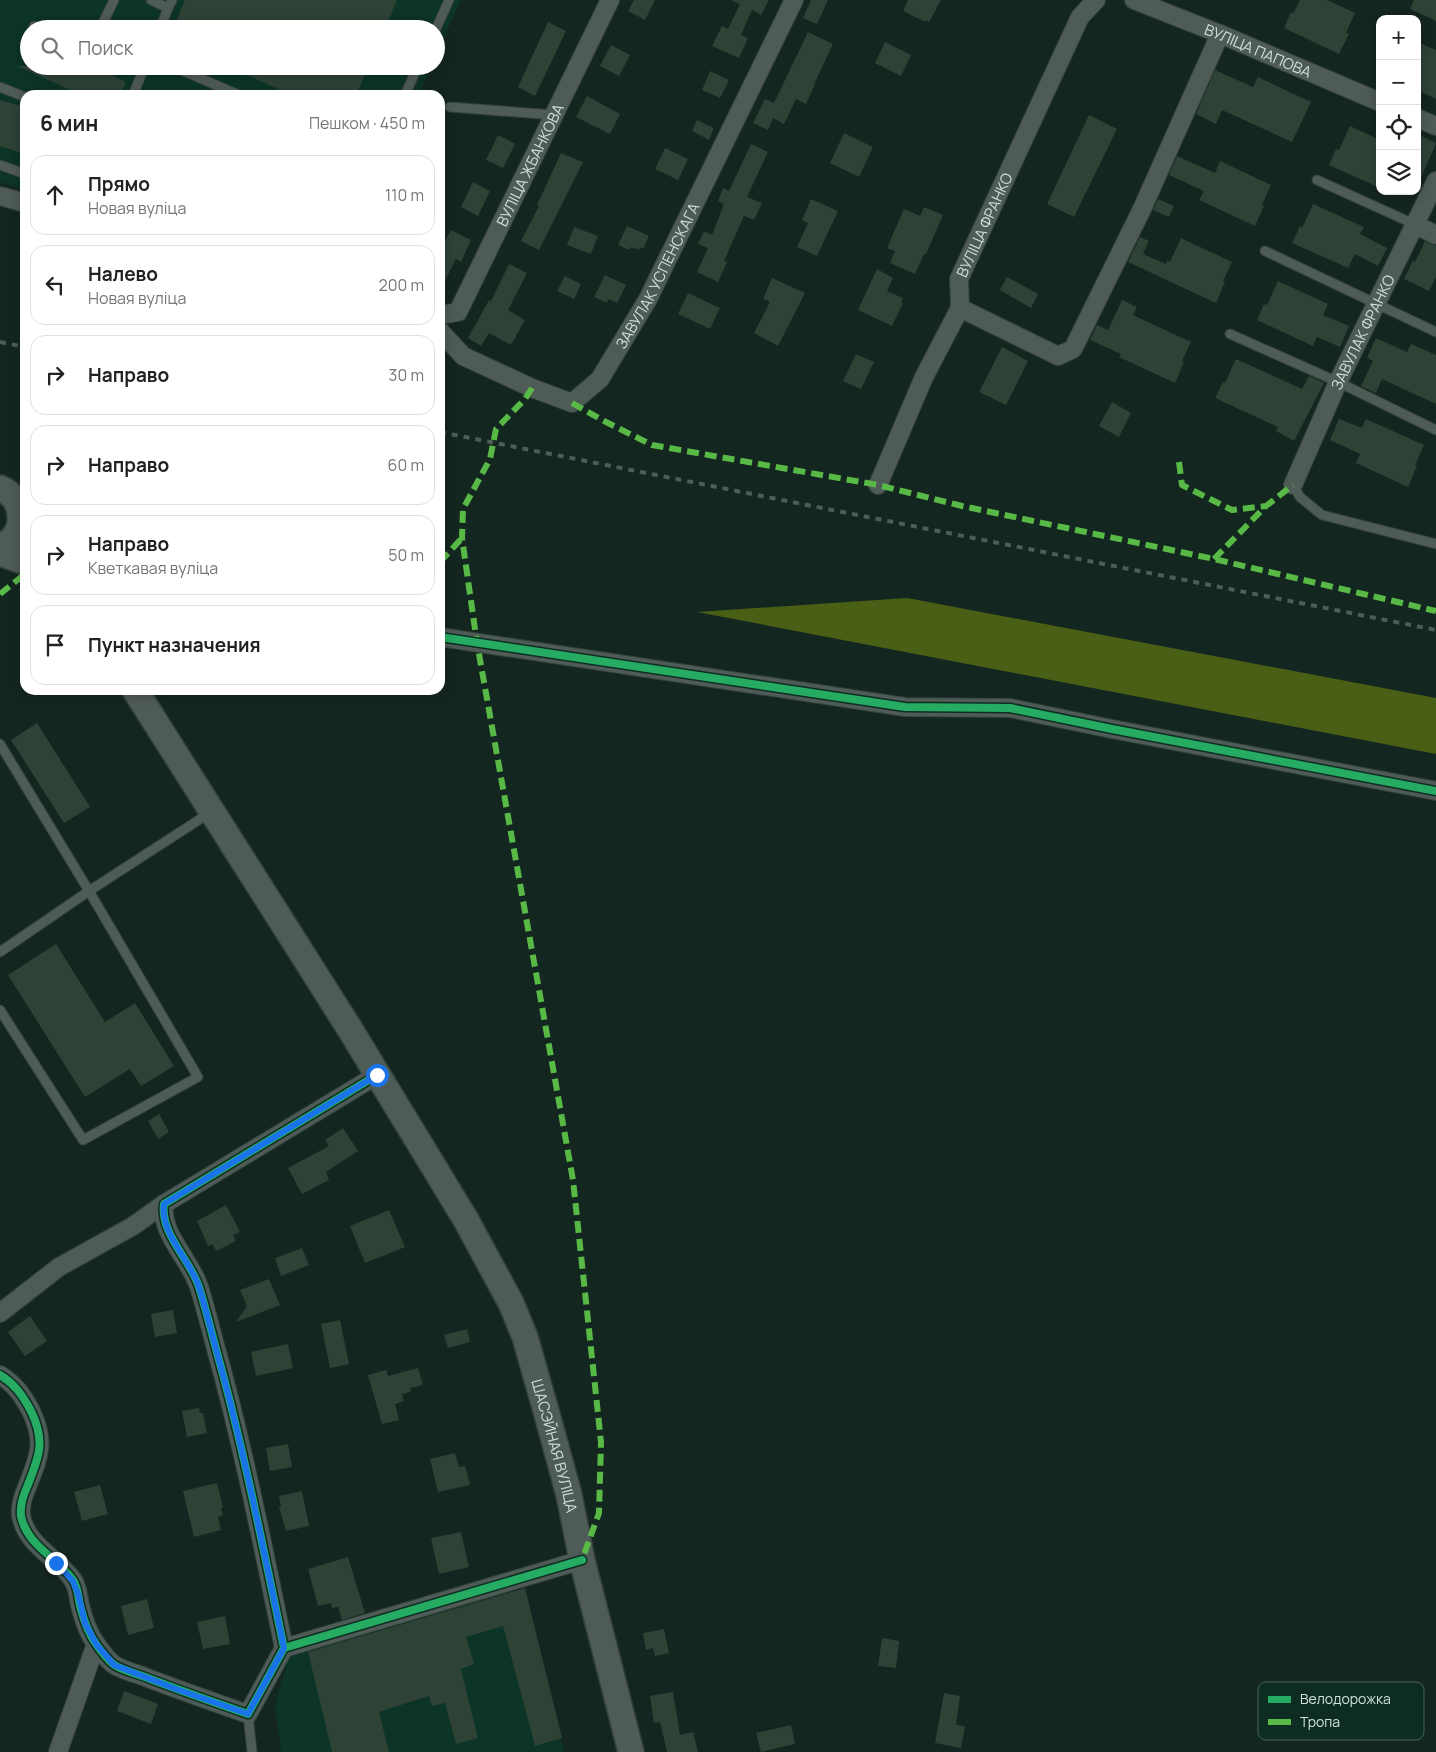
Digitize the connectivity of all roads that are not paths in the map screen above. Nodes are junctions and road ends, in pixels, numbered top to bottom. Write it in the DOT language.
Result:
graph roads {
  1 [pos="114,0"];
  2 [pos="151,0"];
  3 [pos="449,0"];
  4 [pos="610,0"];
  5 [pos="794,0"];
  6 [pos="1096,0"];
  7 [pos="1134,0"];
  8 [pos="170,4"];
  9 [pos="104,20"];
  10 [pos="164,20"];
  11 [pos="440,20"];
  12 [pos="1220,34"];
  13 [pos="141,75"];
  14 [pos="193,75"];
  15 [pos="414,75"];
  16 [pos="0,88"];
  17 [pos="135,90"];
  18 [pos="227,90"];
  19 [pos="407,90"];
  20 [pos="20,95"];
  21 [pos="1376,100"];
  22 [pos="450,107"];
  23 [pos="555,115"];
  24 [pos="1421,120"];
  25 [pos="1436,126"];
  26 [pos="0,166"];
  27 [pos="20,172"];
  28 [pos="1317,180"];
  29 [pos="1436,181"];
  30 [pos="0,196"];
  31 [pos="20,202"];
  32 [pos="1414,224"];
  33 [pos="1436,235"];
  34 [pos="1264,251"];
  35 [pos="1377,304"];
  36 [pos="960,308"];
  37 [pos="445,314"];
  38 [pos="1436,332"];
  39 [pos="1230,334"];
  40 [pos="445,336"];
  41 [pos="1338,382"];
  42 [pos="1436,430"];
  43 [pos="0,475"];
  44 [pos="878,485"];
  45 [pos="1293,485"];
  46 [pos="14,502"];
  47 [pos="20,513"];
  48 [pos="20,520"];
  49 [pos="1436,544"];
  50 [pos="0,547"];
  51 [pos="0,553"];
  52 [pos="20,560"];
  53 [pos="445,638"];
  54 [pos="138,695"];
  55 [pos="0,744"];
  56 [pos="1436,790"];
  57 [pos="212,812"];
  58 [pos="89,892"];
  59 [pos="0,952"];
  60 [pos="0,1010"];
  61 [pos="377,1075"];
  62 [pos="164,1204"];
  63 [pos="0,1313"];
  64 [pos="0,1375"];
  65 [pos="582,1560"];
  66 [pos="96,1644"];
  67 [pos="284,1648"];
  68 [pos="248,1714"];
  69 [pos="58,1752"];
  70 [pos="252,1752"];
  71 [pos="631,1752"];
  1 -- 9 [label="lane"];
  2 -- 8 [label="lane"];
  3 -- 11 [label="lane"];
  4 -- 23 [label="street, ВУЛІЦА ЖБАНКОВА"];
  5 -- 40 [label="street, ЗАВУЛАК УСПЕНСКАГА"];
  6 -- 36 [label="street, ВУЛІЦА ФРАНКО"];
  7 -- 12 [label="street, ВУЛІЦА ПАПОВА"];
  8 -- 10 [label="lane"];
  12 -- 21 [label="street, ВУЛІЦА ПАПОВА"];
  12 -- 36 [label="street"];
  13 -- 17 [label="lane"];
  14 -- 18 [label="lane"];
  15 -- 19 [label="lane"];
  16 -- 20 [label="lane"];
  22 -- 23 [label="lane"];
  23 -- 37 [label="street, ВУЛІЦА ЖБАНКОВА"];
  24 -- 25 [label="street"];
  26 -- 27 [label="lane"];
  28 -- 32 [label="lane"];
  29 -- 32 [label="street, ЗАВУЛАК ФРАНКО"];
  30 -- 31 [label="street"];
  32 -- 33 [label="street"];
  32 -- 35 [label="street, ЗАВУЛАК ФРАНКО"];
  34 -- 35 [label="lane"];
  35 -- 38 [label="lane"];
  35 -- 41 [label="street, ЗАВУЛАК ФРАНКО"];
  36 -- 44 [label="street, ВУЛІЦА ФРАНКО"];
  39 -- 41 [label="lane"];
  41 -- 42 [label="lane"];
  41 -- 45 [label="street, ЗАВУЛАК ФРАНКО"];
  43 -- 46 [label="main road"];
  45 -- 49 [label="lane"];
  46 -- 47 [label="main road"];
  48 -- 50 [label="main road"];
  51 -- 52 [label="main road"];
  53 -- 56 [label="street"];
  54 -- 57 [label="main road, ШАСЭЙНАЯ ВУЛІЦА"];
  55 -- 58 [label="lane"];
  57 -- 58 [label="lane"];
  57 -- 61 [label="main road, ШАСЭЙНАЯ ВУЛІЦА"];
  58 -- 59 [label="lane"];
  58 -- 60 [label="lane"];
  61 -- 62 [label="street"];
  61 -- 65 [label="main road, ШАСЭЙНАЯ ВУЛІЦА"];
  62 -- 63 [label="street"];
  62 -- 67 [label="street"];
  64 -- 66 [label="street"];
  65 -- 67 [label="street"];
  65 -- 71 [label="main road, ШАСЭЙНАЯ ВУЛІЦА"];
  66 -- 68 [label="street"];
  66 -- 69 [label="street"];
  67 -- 68 [label="street"];
  68 -- 70 [label="lane"];
}
